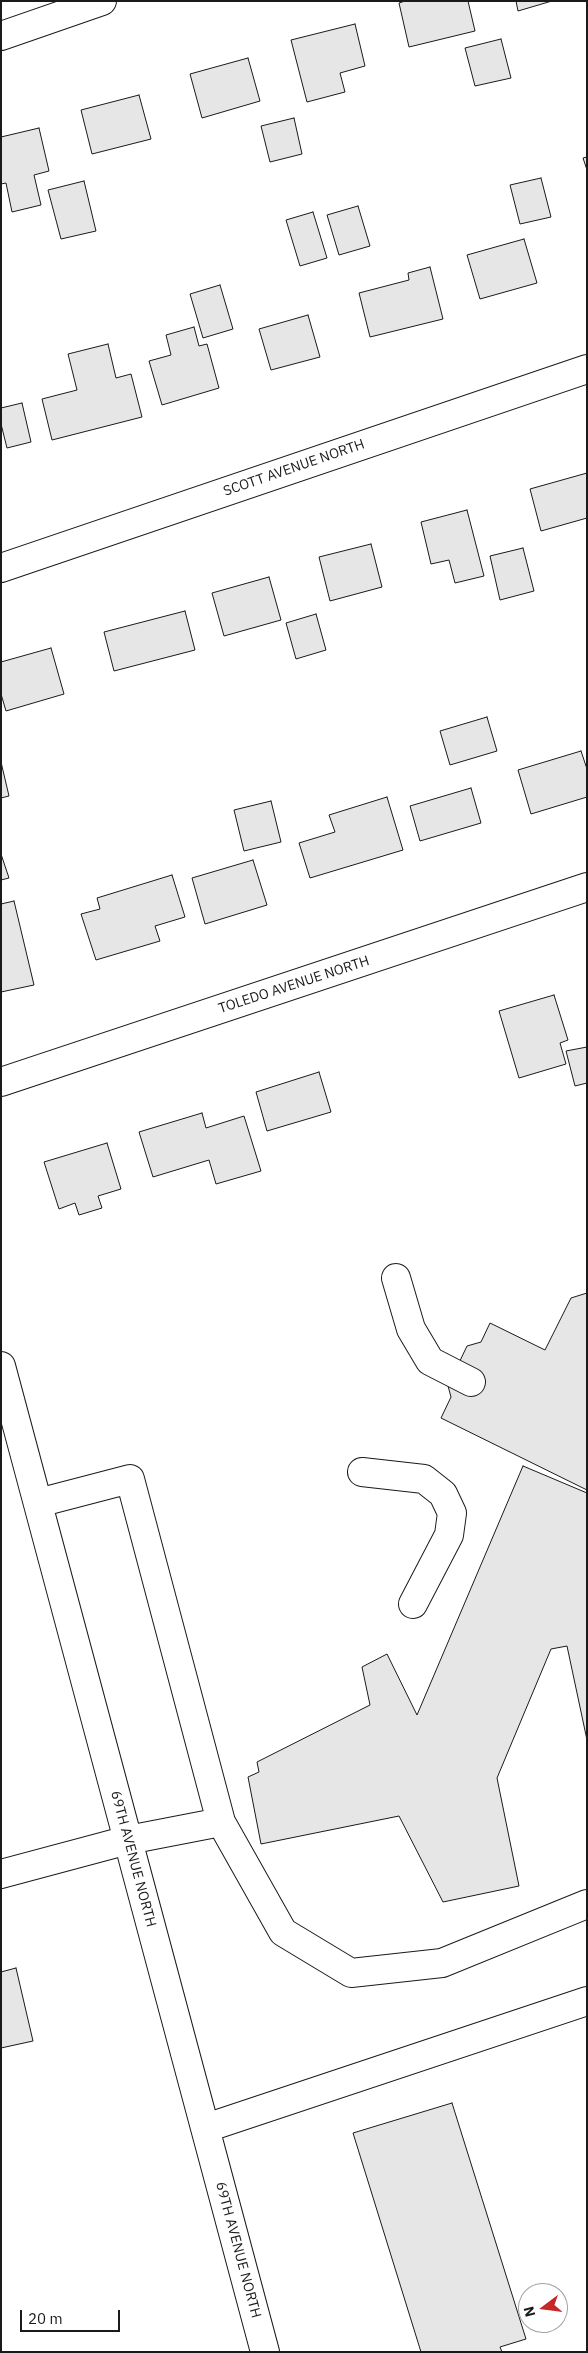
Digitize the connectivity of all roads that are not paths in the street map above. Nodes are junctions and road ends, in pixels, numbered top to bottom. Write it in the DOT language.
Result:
graph roads {
  1 [pos="102,1"];
  2 [pos="1,36"];
  3 [pos="587,369"];
  4 [pos="1,568"];
  5 [pos="587,887"];
  6 [pos="1,1082"];
  7 [pos="396,1278"];
  8 [pos="1,1366"];
  9 [pos="471,1382"];
  10 [pos="362,1472"];
  11 [pos="38,1504"];
  12 [pos="413,1604"];
  13 [pos="221,1822"];
  14 [pos="128,1840"];
  15 [pos="1,1874"];
  16 [pos="587,1904"];
  17 [pos="587,2001"];
  18 [pos="206,2128"];
  19 [pos="265,2352"];
  1 -- 2 [label="street"];
  3 -- 4 [label="street, SCOTT AVENUE NORTH"];
  5 -- 6 [label="street, TOLEDO AVENUE NORTH"];
  7 -- 9 [label="street"];
  8 -- 11 [label="street, 69TH AVENUE NORTH"];
  10 -- 12 [label="street"];
  11 -- 13 [label="street"];
  11 -- 14 [label="street, 69TH AVENUE NORTH"];
  13 -- 14 [label="street"];
  13 -- 16 [label="street"];
  14 -- 15 [label="street"];
  14 -- 18 [label="street, 69TH AVENUE NORTH"];
  17 -- 18 [label="street"];
  18 -- 19 [label="street, 69TH AVENUE NORTH"];
}
